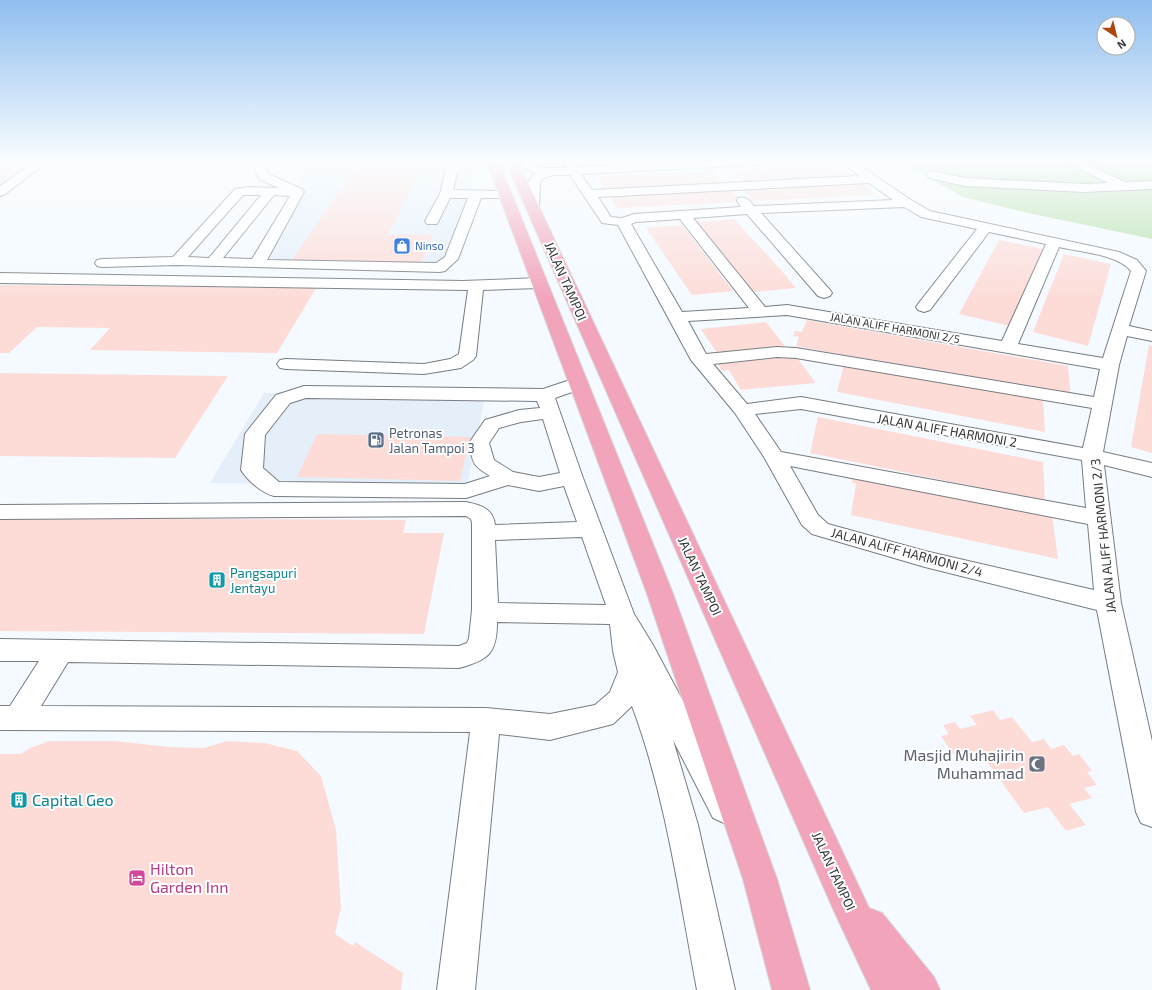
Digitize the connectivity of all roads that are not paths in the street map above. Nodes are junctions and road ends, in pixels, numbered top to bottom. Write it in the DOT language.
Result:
graph roads {
  1 [pos="225,206"];
  2 [pos="259,206"];
  3 [pos="290,206"];
  4 [pos="440,206"];
  5 [pos="472,206"];
  6 [pos="508,206"];
  7 [pos="597,206"];
  8 [pos="746,206"];
  9 [pos="834,206"];
  10 [pos="912,206"];
  11 [pos="533,207"];
  12 [pos="749,210"];
  13 [pos="683,214"];
  14 [pos="432,221"];
  15 [pos="622,222"];
  16 [pos="985,228"];
  17 [pos="1054,242"];
  18 [pos="177,261"];
  19 [pos="102,263"];
  20 [pos="212,263"];
  21 [pos="257,264"];
  22 [pos="0,278"];
  23 [pos="539,283"];
  24 [pos="476,286"];
  25 [pos="824,293"];
  26 [pos="924,307"];
  27 [pos="761,312"];
  28 [pos="677,317"];
  29 [pos="1120,329"];
  30 [pos="1152,336"];
  31 [pos="1008,347"];
  32 [pos="700,360"];
  33 [pos="286,364"];
  34 [pos="1110,365"];
  35 [pos="579,383"];
  36 [pos="547,404"];
  37 [pos="1102,404"];
  38 [pos="742,410"];
  39 [pos="1092,456"];
  40 [pos="774,457"];
  41 [pos="1152,470"];
  42 [pos="507,478"];
  43 [pos="572,478"];
  44 [pos="0,512"];
  45 [pos="1098,518"];
  46 [pos="591,529"];
  47 [pos="483,533"];
  48 [pos="1108,603"];
  49 [pos="485,612"];
  50 [pos="622,615"];
  51 [pos="60,651"];
  52 [pos="2,653"];
  53 [pos="632,672"];
  54 [pos="9,718"];
  55 [pos="486,720"];
  56 [pos="1149,783"];
  57 [pos="1152,812"];
  58 [pos="760,878"];
  59 [pos="846,899"];
  60 [pos="456,990"];
  61 [pos="716,990"];
  62 [pos="791,990"];
  63 [pos="890,990"];
  64 [pos="921,990"];
  1 -- 18 [label="street"];
  2 -- 20 [label="street"];
  3 -- 21 [label="street"];
  4 -- 14 [label="street"];
  5 -- 21 [label="street"];
  6 -- 23 [label="main road, JALAN TAMPOI"];
  7 -- 15 [label="street"];
  8 -- 12 [label="street"];
  9 -- 12 [label="street"];
  10 -- 16 [label="street, JALAN ALIFF HARMONI 2/3"];
  11 -- 59 [label="main road, JALAN TAMPOI"];
  12 -- 13 [label="street"];
  12 -- 25 [label="street"];
  13 -- 15 [label="street"];
  13 -- 27 [label="street"];
  15 -- 28 [label="street, JALAN ALIFF HARMONI 2/4"];
  16 -- 17 [label="street, JALAN ALIFF HARMONI 2/3"];
  16 -- 26 [label="street"];
  17 -- 29 [label="street, JALAN ALIFF HARMONI 2/3"];
  17 -- 31 [label="street"];
  18 -- 19 [label="street"];
  18 -- 20 [label="street"];
  20 -- 21 [label="street"];
  22 -- 24 [label="street"];
  23 -- 24 [label="street"];
  23 -- 35 [label="main road, JALAN TAMPOI"];
  24 -- 33 [label="street"];
  27 -- 28 [label="street, JALAN ALIFF HARMONI 2/5"];
  27 -- 31 [label="street, JALAN ALIFF HARMONI 2/5"];
  28 -- 32 [label="street, JALAN ALIFF HARMONI 2/4"];
  29 -- 30 [label="street"];
  29 -- 34 [label="street, JALAN ALIFF HARMONI 2/3"];
  31 -- 34 [label="street, JALAN ALIFF HARMONI 2/5"];
  32 -- 37 [label="street"];
  32 -- 38 [label="street, JALAN ALIFF HARMONI 2/4"];
  34 -- 37 [label="street, JALAN ALIFF HARMONI 2/3"];
  35 -- 36 [label="street"];
  35 -- 58 [label="main road, JALAN TAMPOI"];
  36 -- 42 [label="street"];
  36 -- 42 [label="street"];
  36 -- 43 [label="street"];
  37 -- 39 [label="street, JALAN ALIFF HARMONI 2/3"];
  38 -- 39 [label="street, JALAN ALIFF HARMONI 2"];
  38 -- 40 [label="street, JALAN ALIFF HARMONI 2/4"];
  39 -- 41 [label="street, JALAN ALIFF HARMONI 2"];
  39 -- 45 [label="street, JALAN ALIFF HARMONI 2/3"];
  40 -- 45 [label="street"];
  40 -- 48 [label="street, JALAN ALIFF HARMONI 2/4"];
  42 -- 43 [label="street"];
  43 -- 46 [label="street"];
  44 -- 47 [label="street"];
  45 -- 48 [label="street, JALAN ALIFF HARMONI 2/3"];
  46 -- 47 [label="street"];
  46 -- 50 [label="street"];
  47 -- 49 [label="street"];
  48 -- 56 [label="street, JALAN ALIFF HARMONI 2/3"];
  49 -- 50 [label="street"];
  49 -- 51 [label="street"];
  50 -- 53 [label="street"];
  50 -- 58 [label="street"];
  51 -- 52 [label="street"];
  51 -- 54 [label="street"];
  53 -- 55 [label="street"];
  53 -- 61 [label="street"];
  54 -- 55 [label="street"];
  55 -- 60 [label="street"];
  56 -- 57 [label="street, JALAN ALIFF HARMONI 2/3"];
  58 -- 62 [label="main road, JALAN TAMPOI"];
  59 -- 63 [label="main road, JALAN TAMPOI"];
  59 -- 64 [label="main road"];
}
